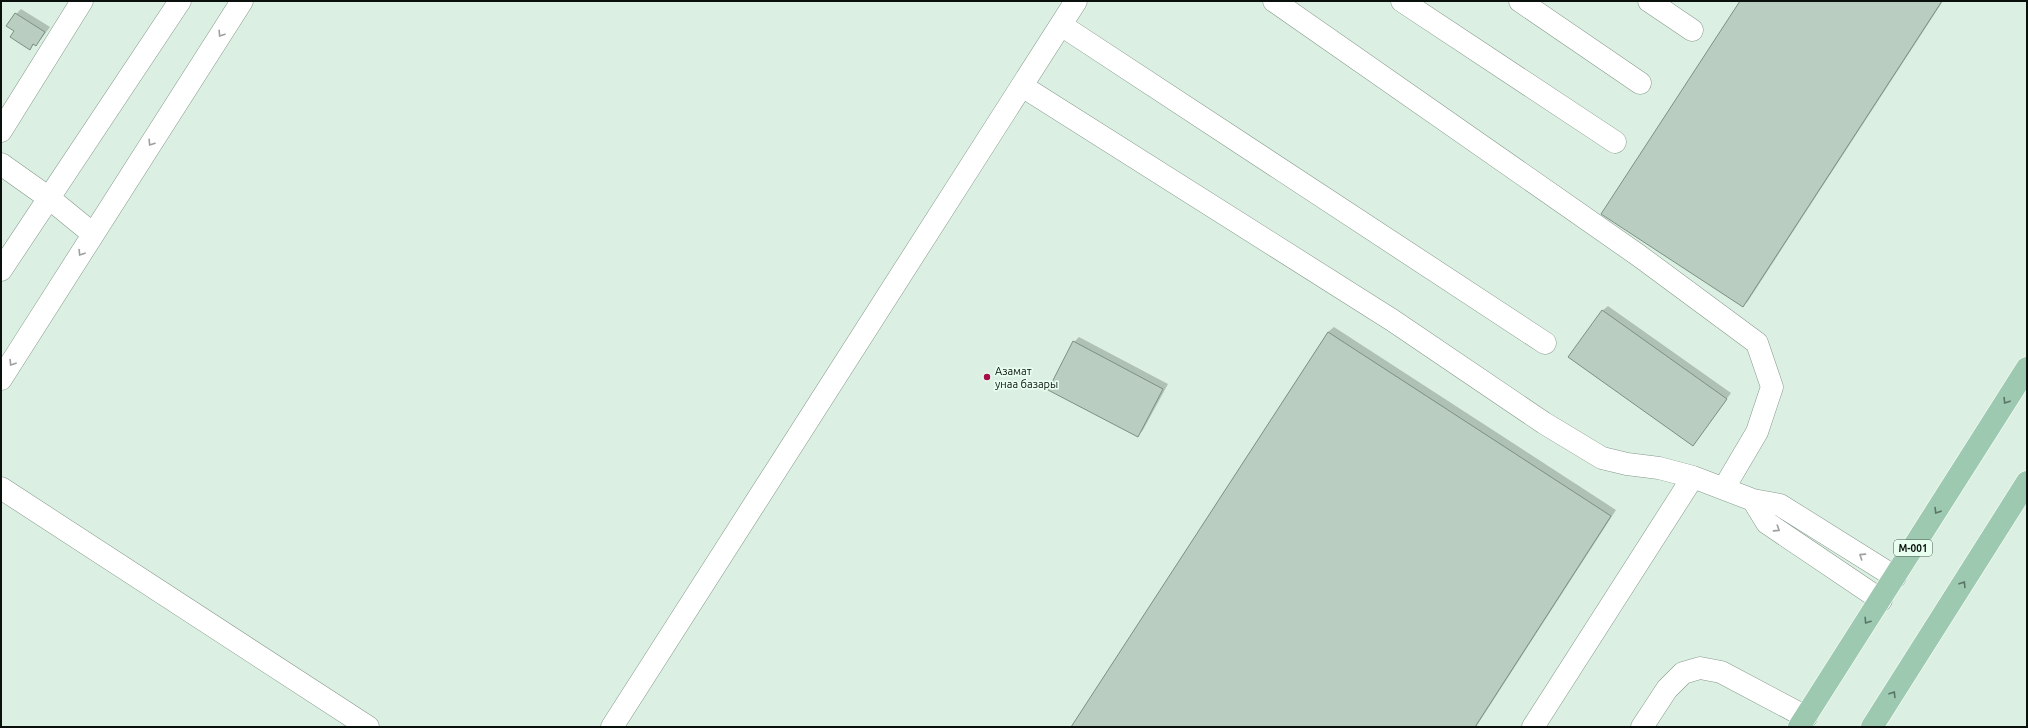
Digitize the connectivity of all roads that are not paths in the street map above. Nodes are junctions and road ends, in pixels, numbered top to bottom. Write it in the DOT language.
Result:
graph roads {
  1 [pos="82,1"];
  2 [pos="180,1"];
  3 [pos="242,1"];
  4 [pos="1076,1"];
  5 [pos="1274,1"];
  6 [pos="1402,1"];
  7 [pos="1520,1"];
  8 [pos="1649,1"];
  9 [pos="1061,25"];
  10 [pos="1692,30"];
  11 [pos="1640,83"];
  12 [pos="1022,86"];
  13 [pos="1,131"];
  14 [pos="1615,142"];
  15 [pos="1,164"];
  16 [pos="49,198"];
  17 [pos="93,234"];
  18 [pos="1,270"];
  19 [pos="1545,343"];
  20 [pos="2027,368"];
  21 [pos="1,379"];
  22 [pos="1693,477"];
  23 [pos="2027,482"];
  24 [pos="1,488"];
  25 [pos="1724,488"];
  26 [pos="1753,500"];
  27 [pos="1895,577"];
  28 [pos="1881,600"];
  29 [pos="1802,722"];
  30 [pos="368,727"];
  31 [pos="612,727"];
  32 [pos="1533,727"];
  33 [pos="1642,727"];
  34 [pos="1872,727"];
  1 -- 13 [label="street"];
  2 -- 16 [label="street"];
  3 -- 17 [label="street, one-way"];
  4 -- 9 [label="street"];
  5 -- 25 [label="street"];
  6 -- 14 [label="street"];
  7 -- 11 [label="street"];
  8 -- 10 [label="street"];
  9 -- 12 [label="street"];
  9 -- 19 [label="street"];
  12 -- 22 [label="street"];
  12 -- 31 [label="street"];
  15 -- 16 [label="street"];
  16 -- 17 [label="street"];
  16 -- 18 [label="street"];
  17 -- 21 [label="street, one-way"];
  20 -- 27 [label="main road, M-001, one-way"];
  22 -- 25 [label="street"];
  22 -- 32 [label="street"];
  34 -- 23 [label="main road, one-way"];
  24 -- 30 [label="street"];
  25 -- 26 [label="street"];
  27 -- 26 [label="street, one-way"];
  26 -- 28 [label="street, one-way"];
  27 -- 28 [label="main road, M-001"];
  28 -- 29 [label="main road, M-001, one-way"];
  29 -- 33 [label="street"];
}
